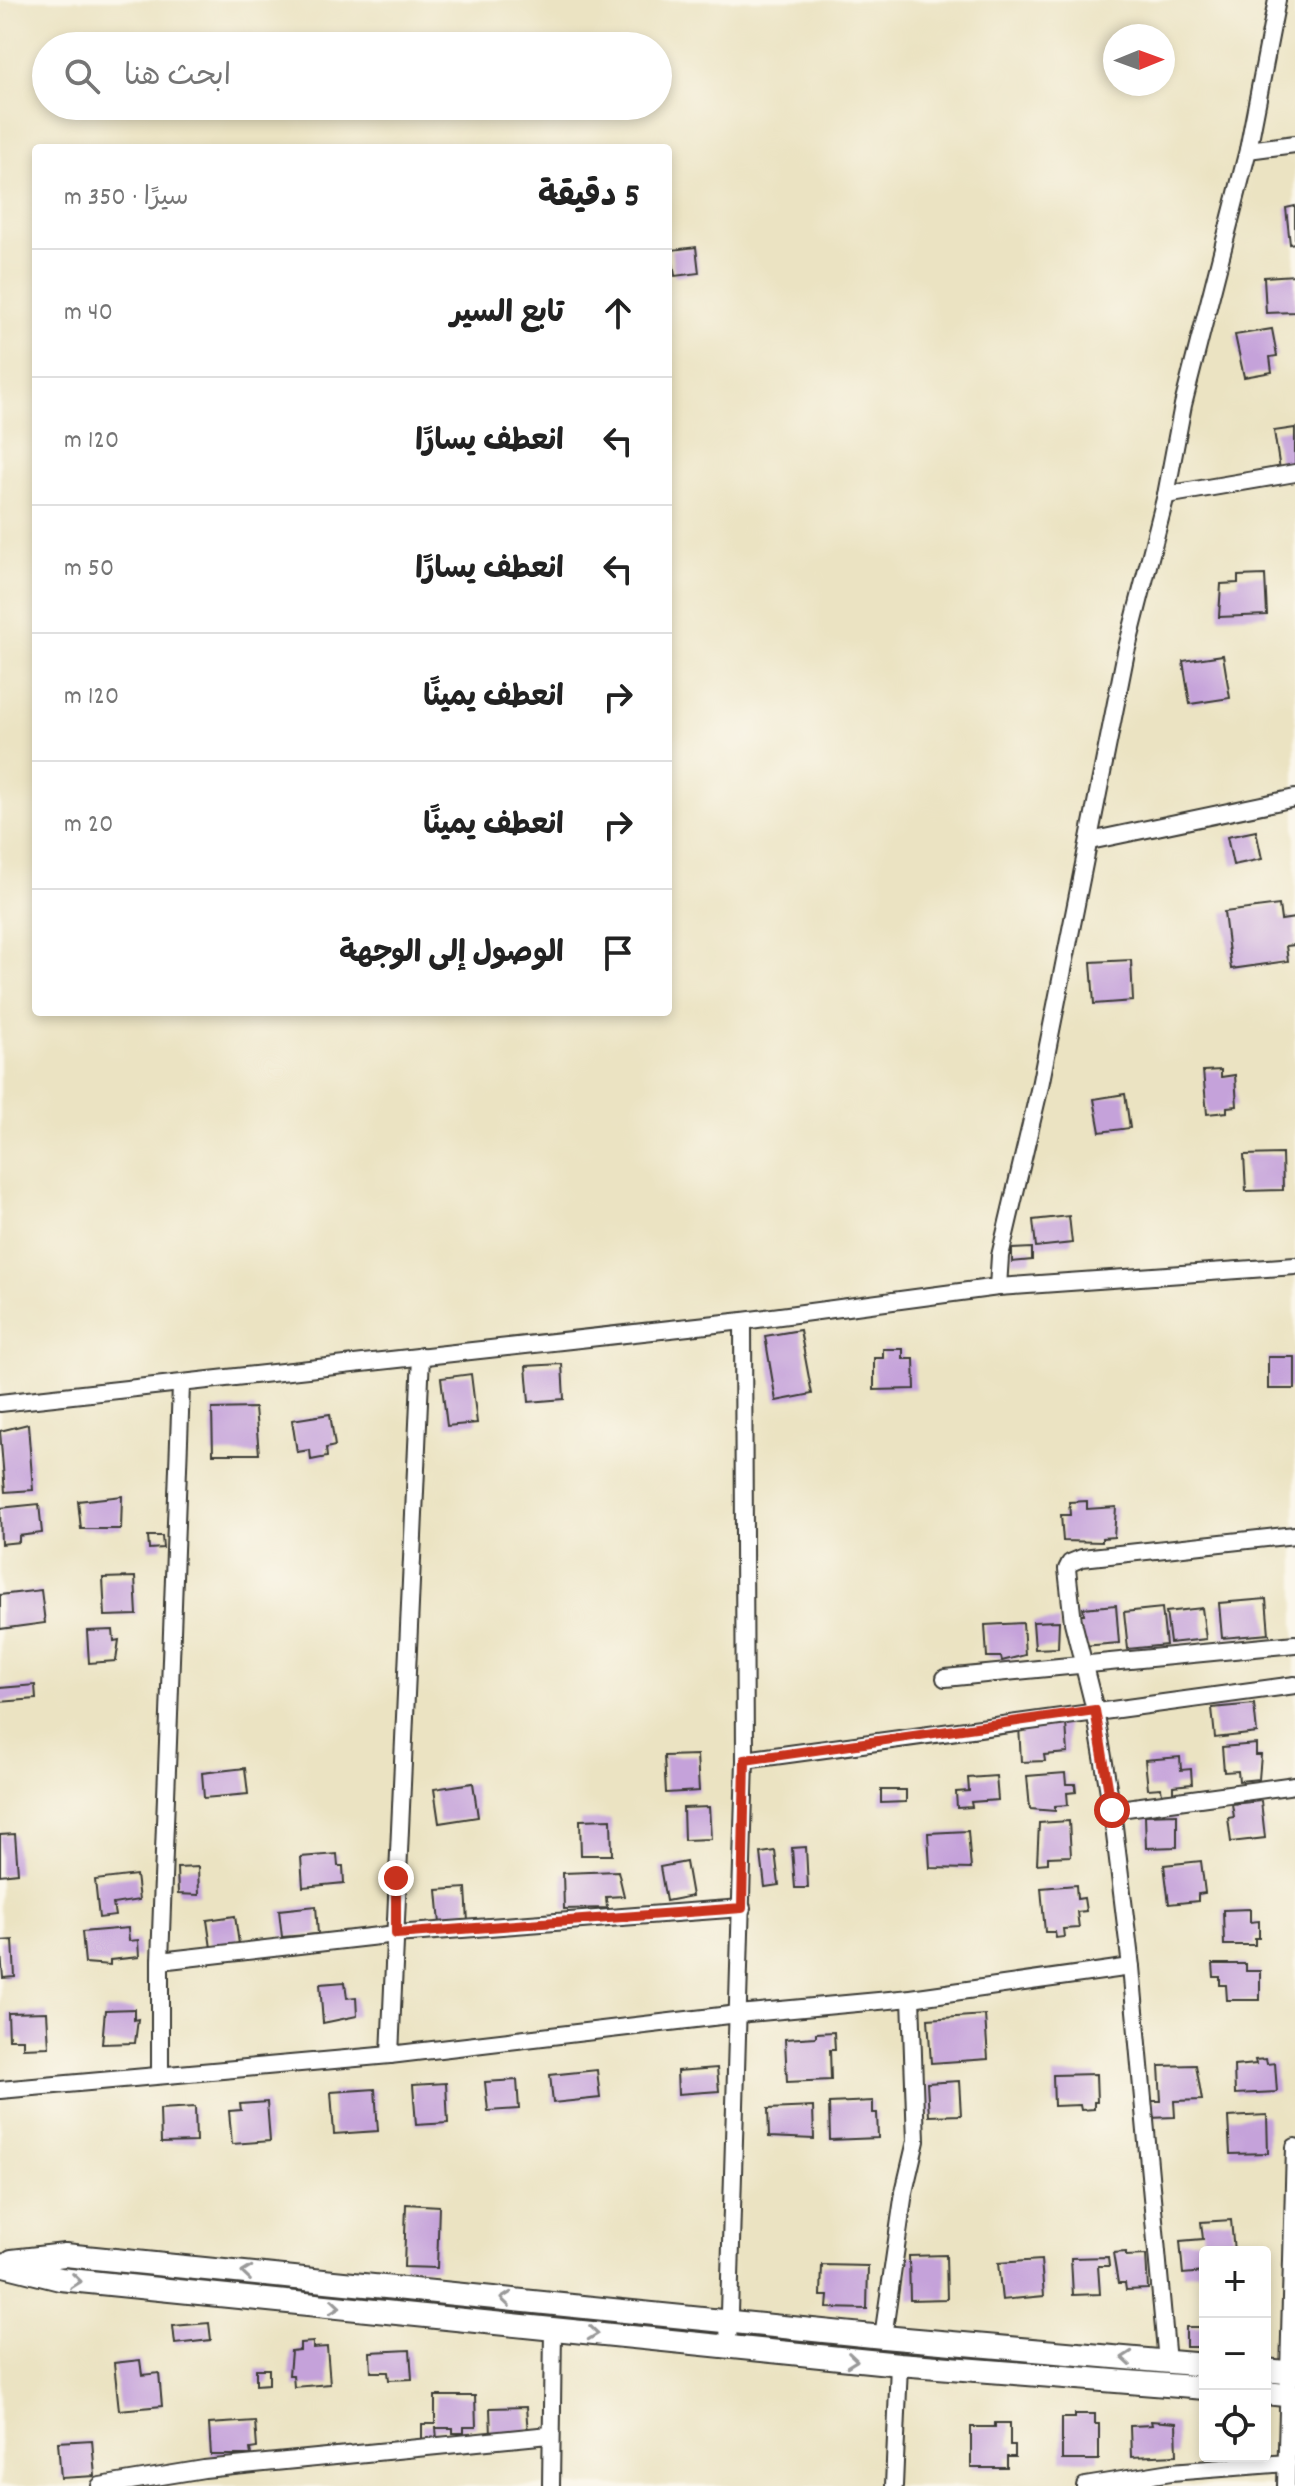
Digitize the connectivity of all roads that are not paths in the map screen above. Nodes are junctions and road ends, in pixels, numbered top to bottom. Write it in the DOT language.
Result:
graph roads {
  1 [pos="1277,0"];
  2 [pos="1295,144"];
  3 [pos="1248,150"];
  4 [pos="1295,473"];
  5 [pos="1166,495"];
  6 [pos="1295,798"];
  7 [pos="1090,841"];
  8 [pos="1295,1266"];
  9 [pos="998,1287"];
  10 [pos="743,1321"];
  11 [pos="421,1356"];
  12 [pos="181,1386"];
  13 [pos="0,1403"];
  14 [pos="1295,1535"];
  15 [pos="1295,1644"];
  16 [pos="1082,1666"];
  17 [pos="945,1678"];
  18 [pos="1295,1685"];
  19 [pos="1095,1710"];
  20 [pos="745,1760"];
  21 [pos="1295,1785"];
  22 [pos="1112,1810"];
  23 [pos="742,1908"];
  24 [pos="396,1934"];
  25 [pos="160,1961"];
  26 [pos="1131,1967"];
  27 [pos="911,1998"];
  28 [pos="738,2014"];
  29 [pos="390,2055"];
  30 [pos="160,2075"];
  31 [pos="0,2090"];
  32 [pos="1295,2147"];
  33 [pos="0,2263"];
  34 [pos="729,2321"];
  35 [pos="553,2329"];
  36 [pos="883,2337"];
  37 [pos="728,2347"];
  38 [pos="1167,2362"];
  39 [pos="899,2364"];
  40 [pos="1199,2365"];
  41 [pos="1271,2373"];
  42 [pos="1292,2384"];
  43 [pos="1199,2388"];
  44 [pos="1271,2391"];
  45 [pos="549,2435"];
  46 [pos="1287,2463"];
  47 [pos="100,2486"];
  48 [pos="551,2486"];
  49 [pos="894,2486"];
  50 [pos="1085,2486"];
  51 [pos="1286,2486"];
  1 -- 3 [label="street"];
  2 -- 3 [label="street"];
  3 -- 5 [label="street"];
  4 -- 5 [label="street"];
  5 -- 7 [label="street"];
  6 -- 7 [label="street"];
  7 -- 9 [label="street"];
  8 -- 9 [label="street"];
  9 -- 10 [label="street"];
  10 -- 11 [label="street"];
  10 -- 20 [label="street"];
  11 -- 12 [label="street"];
  11 -- 24 [label="street"];
  12 -- 13 [label="street"];
  12 -- 25 [label="street"];
  14 -- 16 [label="street"];
  15 -- 16 [label="street"];
  16 -- 17 [label="street"];
  16 -- 19 [label="street"];
  18 -- 19 [label="street"];
  19 -- 20 [label="street"];
  19 -- 22 [label="street"];
  20 -- 23 [label="street"];
  21 -- 22 [label="street"];
  22 -- 26 [label="street"];
  23 -- 24 [label="street"];
  23 -- 28 [label="street"];
  24 -- 25 [label="street"];
  24 -- 29 [label="street"];
  25 -- 30 [label="street"];
  26 -- 27 [label="street"];
  26 -- 38 [label="street"];
  27 -- 28 [label="street"];
  27 -- 36 [label="street"];
  28 -- 29 [label="street"];
  28 -- 34 [label="street"];
  29 -- 30 [label="street"];
  30 -- 31 [label="street"];
  32 -- 42 [label="street"];
  34 -- 33 [label="main road, one-way"];
  33 -- 35 [label="main road, one-way"];
  34 -- 36 [label="main road"];
  34 -- 37 [label="street"];
  35 -- 37 [label="main road, one-way"];
  35 -- 45 [label="street"];
  38 -- 36 [label="main road, one-way"];
  37 -- 39 [label="main road, one-way"];
  38 -- 40 [label="main road"];
  39 -- 43 [label="main road"];
  39 -- 49 [label="street"];
  41 -- 42 [label="main road"];
  42 -- 44 [label="main road"];
  42 -- 46 [label="street"];
  45 -- 47 [label="street"];
  45 -- 48 [label="street"];
  46 -- 50 [label="street"];
  46 -- 51 [label="street"];
}
